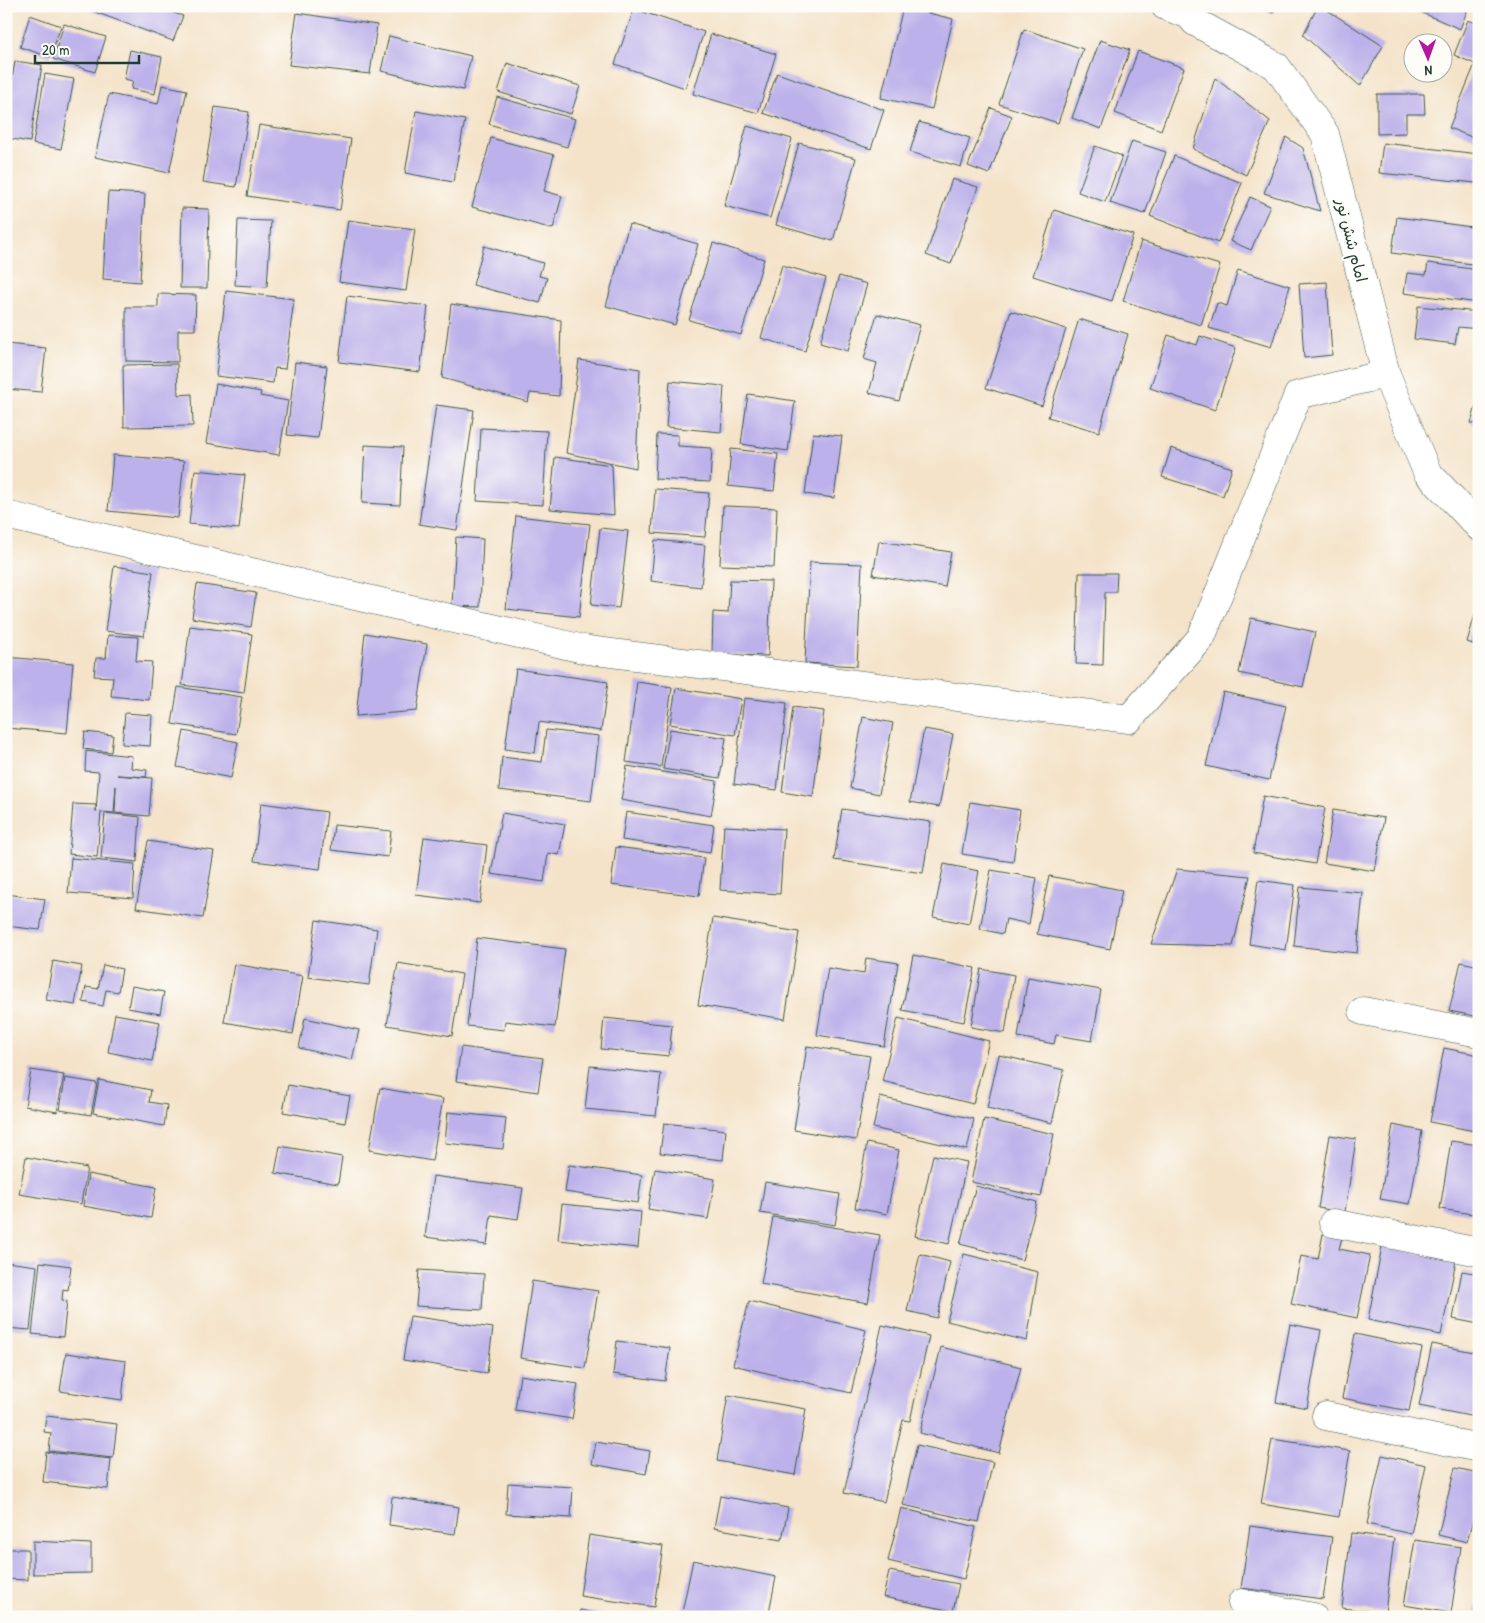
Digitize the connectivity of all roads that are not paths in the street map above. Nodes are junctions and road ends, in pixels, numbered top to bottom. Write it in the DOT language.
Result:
graph roads {
  1 [pos="1165,6"];
  2 [pos="1198,14"];
  3 [pos="1386,374"];
  4 [pos="6,515"];
  5 [pos="1479,527"];
  6 [pos="1364,1011"];
  7 [pos="1479,1033"];
  8 [pos="1333,1223"];
  9 [pos="1479,1252"];
  10 [pos="1326,1416"];
  11 [pos="1479,1448"];
  12 [pos="1242,1603"];
  13 [pos="1313,1617"];
  1 -- 2 [label="street, امام شش نور"];
  2 -- 3 [label="street, امام شش نور"];
  3 -- 4 [label="street"];
  3 -- 5 [label="street, امام شش نور"];
  6 -- 7 [label="street"];
  8 -- 9 [label="street"];
  10 -- 11 [label="street"];
  12 -- 13 [label="street"];
}
